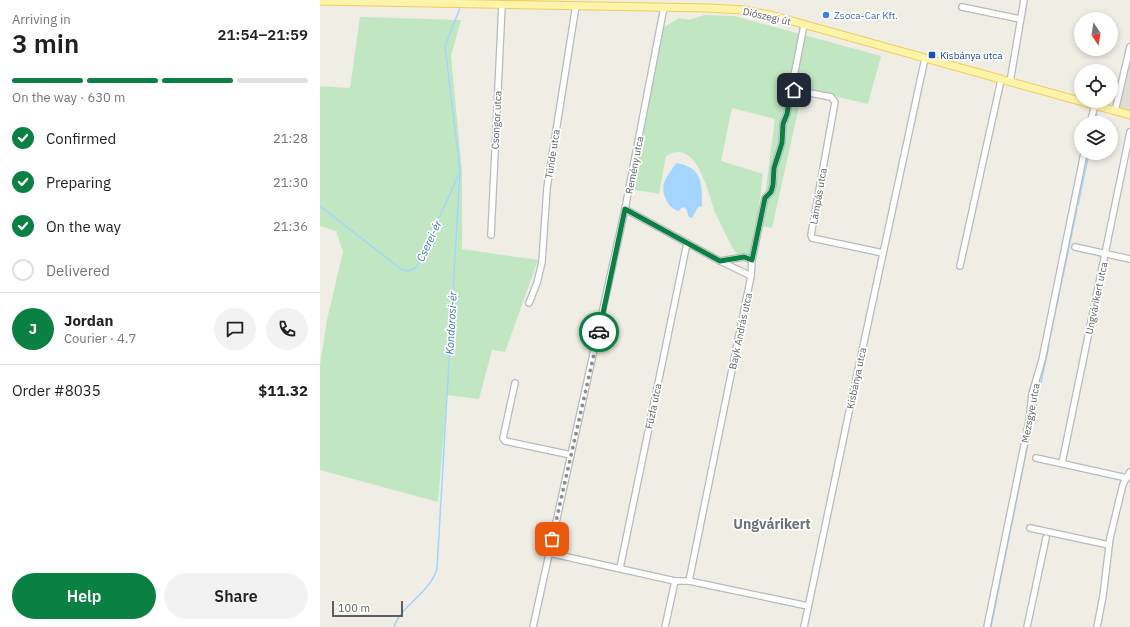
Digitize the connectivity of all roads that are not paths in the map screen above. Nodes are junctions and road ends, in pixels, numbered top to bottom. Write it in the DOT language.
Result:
graph roads {
  1 [pos="1024,0"];
  2 [pos="320,1"];
  3 [pos="363,1"];
  4 [pos="513,2"];
  5 [pos="502,4"];
  6 [pos="576,5"];
  7 [pos="962,6"];
  8 [pos="664,7"];
  9 [pos="1020,18"];
  10 [pos="804,25"];
  11 [pos="1130,47"];
  12 [pos="925,58"];
  13 [pos="1001,80"];
  14 [pos="1010,82"];
  15 [pos="794,90"];
  16 [pos="1074,99"];
  17 [pos="1105,108"];
  18 [pos="1115,111"];
  19 [pos="1130,115"];
  20 [pos="1130,132"];
  21 [pos="1083,160"];
  22 [pos="625,209"];
  23 [pos="491,235"];
  24 [pos="687,243"];
  25 [pos="1075,247"];
  26 [pos="883,253"];
  27 [pos="1105,254"];
  28 [pos="1130,259"];
  29 [pos="752,260"];
  30 [pos="720,261"];
  31 [pos="960,266"];
  32 [pos="751,276"];
  33 [pos="529,303"];
  34 [pos="515,383"];
  35 [pos="571,455"];
  36 [pos="1036,458"];
  37 [pos="1062,464"];
  38 [pos="1128,475"];
  39 [pos="1030,528"];
  40 [pos="1046,538"];
  41 [pos="1109,545"];
  42 [pos="549,553"];
  43 [pos="620,568"];
  44 [pos="675,581"];
  45 [pos="689,581"];
  46 [pos="808,606"];
  47 [pos="533,627"];
  48 [pos="665,627"];
  49 [pos="804,627"];
  50 [pos="988,627"];
  51 [pos="1028,627"];
  52 [pos="1098,627"];
  1 -- 9 [label="street"];
  2 -- 3 [label="main road, Diószegi út"];
  3 -- 5 [label="main road, Diószegi út"];
  4 -- 5 [label="main road, Diószegi út"];
  4 -- 6 [label="main road, Diószegi út"];
  5 -- 23 [label="street, Csongor utca"];
  6 -- 8 [label="main road, Diószegi út"];
  6 -- 33 [label="street, Tünde utca"];
  7 -- 9 [label="street"];
  8 -- 10 [label="main road, Diószegi út"];
  8 -- 22 [label="street, Remény utca"];
  9 -- 14 [label="street"];
  10 -- 12 [label="main road, Diószegi út"];
  10 -- 15 [label="street, Bayk András utca"];
  11 -- 18 [label="street"];
  12 -- 13 [label="main road, Diószegi út"];
  12 -- 26 [label="street, Kisbánya utca"];
  13 -- 14 [label="main road, Diószegi út"];
  13 -- 31 [label="street"];
  14 -- 16 [label="main road, Diószegi út"];
  15 -- 26 [label="street, Lámpás utca"];
  15 -- 29 [label="street, Bayk András utca"];
  17 -- 18 [label="main road, Diószegi út"];
  18 -- 19 [label="main road, Diószegi út"];
  20 -- 27 [label="street, Ungvárikert utca"];
  21 -- 50 [label="street, Mezsgye utca"];
  22 -- 24 [label="street"];
  22 -- 35 [label="street, Remény utca"];
  24 -- 30 [label="street"];
  24 -- 43 [label="street, Fűzfa utca"];
  25 -- 27 [label="street"];
  26 -- 46 [label="street, Kisbánya utca"];
  27 -- 28 [label="street"];
  27 -- 37 [label="street, Ungvárikert utca"];
  29 -- 30 [label="street"];
  29 -- 32 [label="street, Bayk András utca"];
  30 -- 32 [label="street"];
  32 -- 45 [label="street, Bayk András utca"];
  34 -- 35 [label="street"];
  35 -- 42 [label="street, Remény utca"];
  36 -- 37 [label="street"];
  37 -- 38 [label="street"];
  38 -- 41 [label="street"];
  39 -- 41 [label="street"];
  40 -- 51 [label="street"];
  41 -- 52 [label="street"];
  42 -- 43 [label="street"];
  42 -- 47 [label="street, Remény utca"];
  43 -- 44 [label="street"];
  44 -- 45 [label="street"];
  44 -- 48 [label="street"];
  45 -- 46 [label="street"];
  46 -- 49 [label="street, Kisbánya utca"];
}
